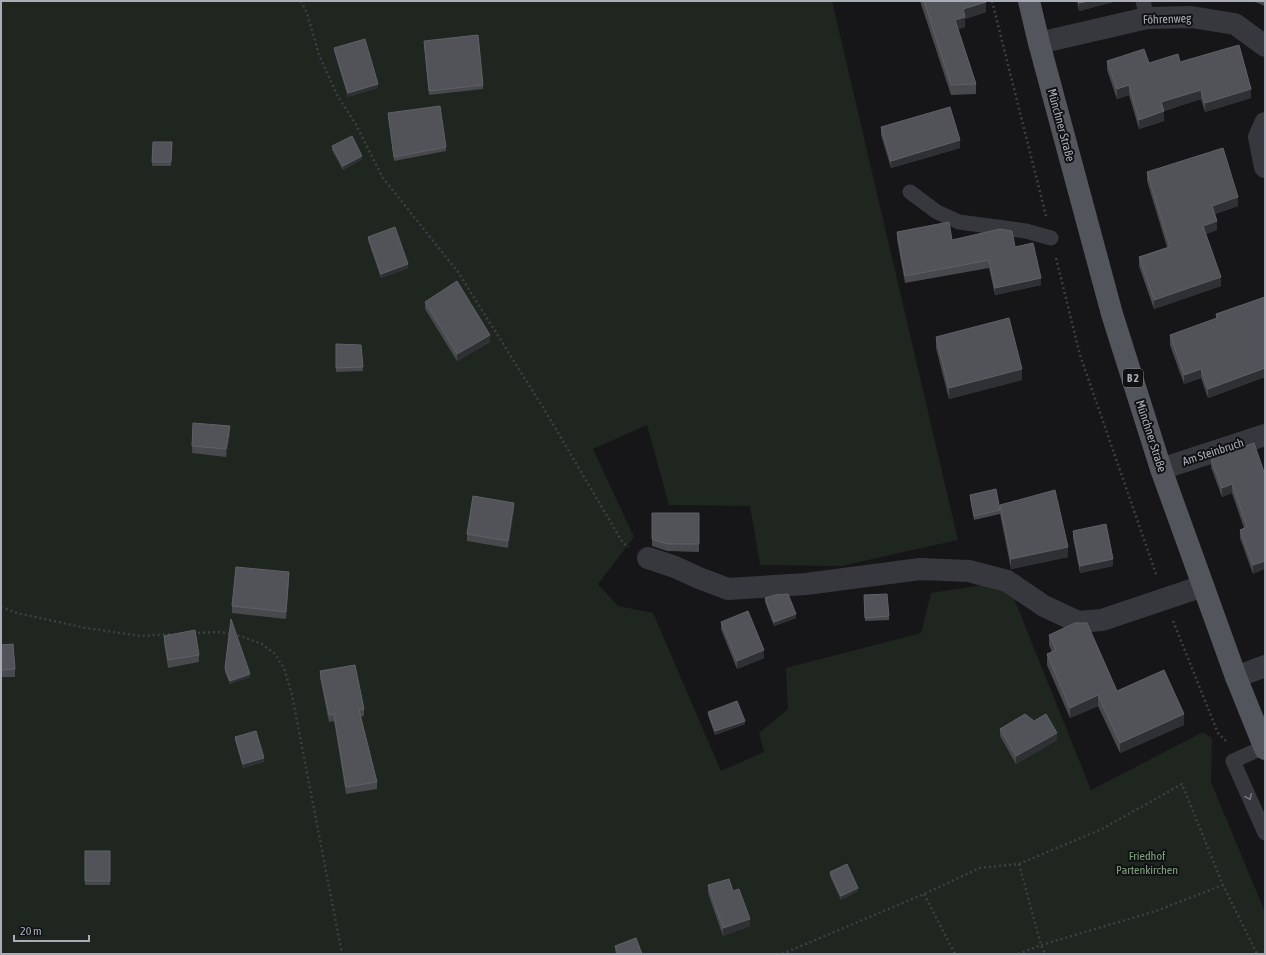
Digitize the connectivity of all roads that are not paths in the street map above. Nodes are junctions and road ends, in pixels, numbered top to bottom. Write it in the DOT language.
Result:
graph roads {
  1 [pos="1029,1"];
  2 [pos="1145,9"];
  3 [pos="1039,43"];
  4 [pos="1265,46"];
  5 [pos="1265,124"];
  6 [pos="1265,167"];
  7 [pos="910,192"];
  8 [pos="1051,238"];
  9 [pos="1265,435"];
  10 [pos="1161,469"];
  11 [pos="648,558"];
  12 [pos="1202,586"];
  13 [pos="1265,666"];
  14 [pos="1236,677"];
  15 [pos="1265,748"];
  16 [pos="1265,833"];
  1 -- 3 [label="main road, Münchner Straße / B 2"];
  2 -- 3 [label="street, Föhrenweg"];
  2 -- 4 [label="street, Föhrenweg"];
  3 -- 10 [label="main road, Münchner Straße / B 2"];
  5 -- 6 [label="street"];
  7 -- 8 [label="lane"];
  9 -- 10 [label="street, Am Steinbruch"];
  10 -- 12 [label="main road, Münchner Straße / B 2"];
  11 -- 12 [label="street"];
  12 -- 14 [label="main road, Münchner Straße / B 2"];
  13 -- 14 [label="street"];
  14 -- 15 [label="main road, Münchner Straße / B 2"];
  15 -- 16 [label="lane, one-way"];
}
